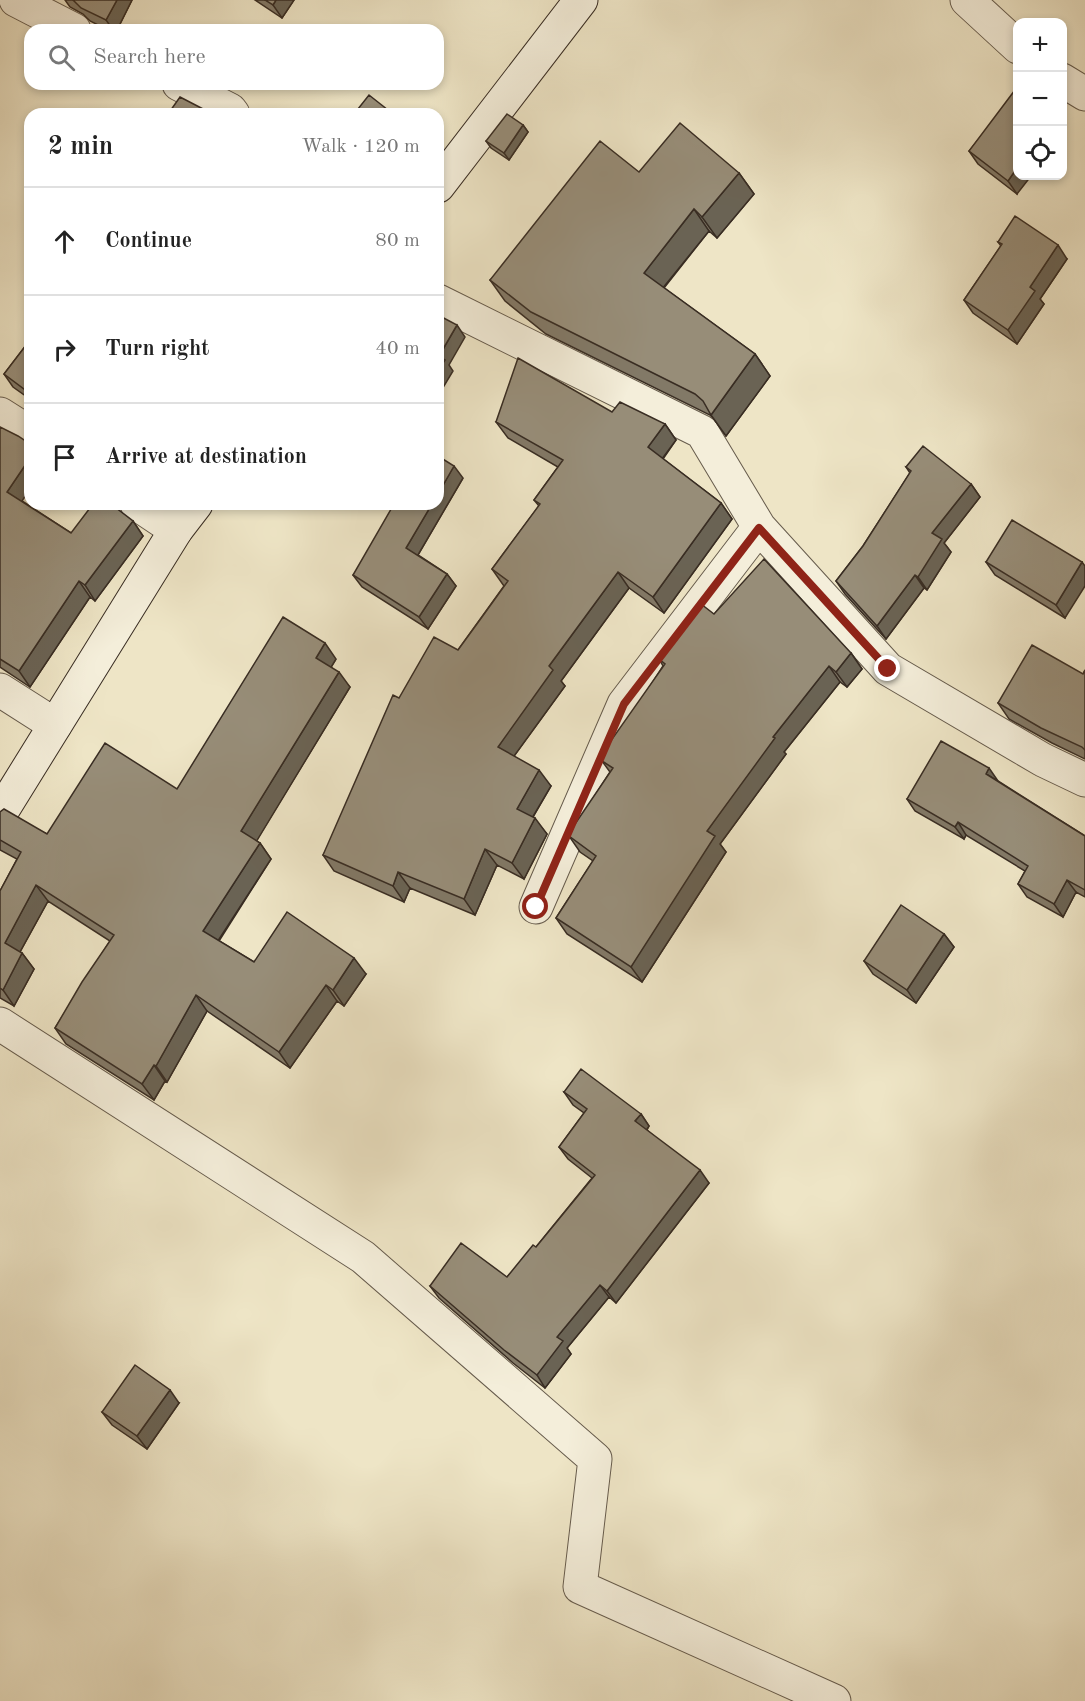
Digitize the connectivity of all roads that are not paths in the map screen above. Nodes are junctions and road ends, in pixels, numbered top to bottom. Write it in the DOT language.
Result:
graph roads {
  1 [pos="16,0"];
  2 [pos="581,0"];
  3 [pos="967,0"];
  4 [pos="62,24"];
  5 [pos="1013,43"];
  6 [pos="1067,83"];
  7 [pos="190,90"];
  8 [pos="1085,94"];
  9 [pos="222,108"];
  10 [pos="444,178"];
  11 [pos="444,304"];
  12 [pos="0,414"];
  13 [pos="24,430"];
  14 [pos="146,510"];
  15 [pos="191,510"];
  16 [pos="759,528"];
  17 [pos="176,530"];
  18 [pos="0,690"];
  19 [pos="55,725"];
  20 [pos="1085,780"];
  21 [pos="0,814"];
  22 [pos="536,907"];
  23 [pos="0,1024"];
  24 [pos="834,1701"];
  1 -- 4 [label="street"];
  2 -- 10 [label="street"];
  3 -- 5 [label="street"];
  6 -- 8 [label="street"];
  7 -- 9 [label="street"];
  11 -- 16 [label="street"];
  12 -- 13 [label="street"];
  14 -- 17 [label="street"];
  15 -- 17 [label="street"];
  16 -- 20 [label="street"];
  16 -- 22 [label="street"];
  17 -- 19 [label="street"];
  18 -- 19 [label="street"];
  19 -- 21 [label="street"];
  23 -- 24 [label="street"];
}
